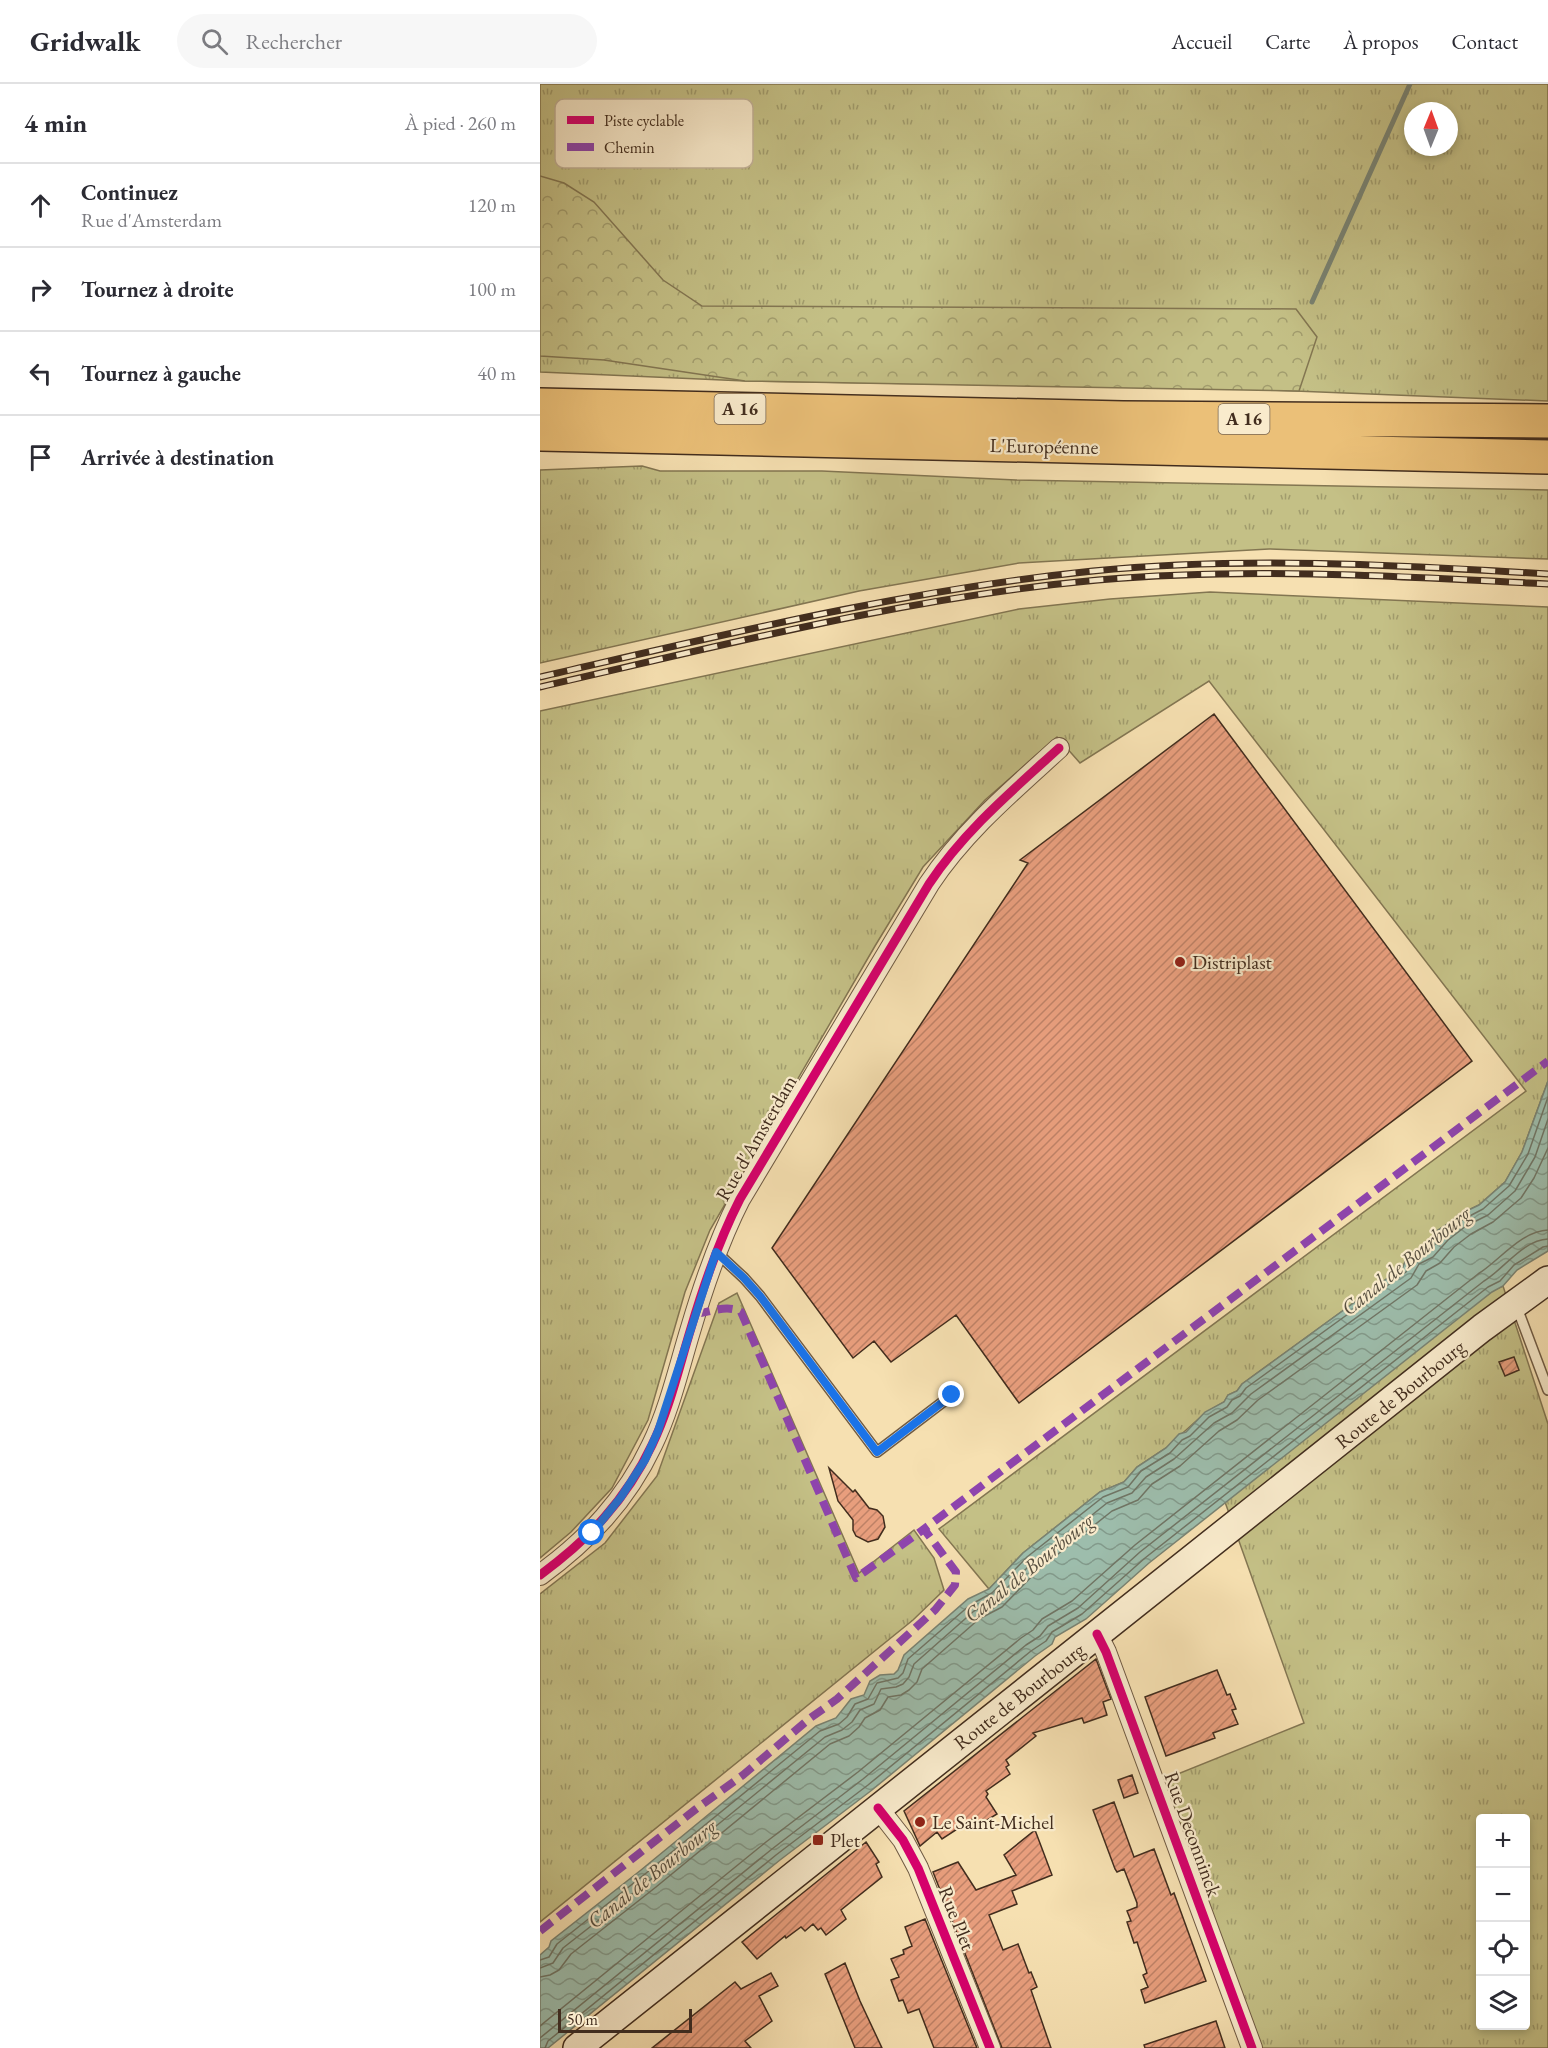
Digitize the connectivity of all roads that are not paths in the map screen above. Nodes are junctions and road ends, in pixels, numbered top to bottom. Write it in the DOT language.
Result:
graph roads {
  1 [pos="540,390"];
  2 [pos="540,405"];
  3 [pos="940,414"];
  4 [pos="1548,421"];
  5 [pos="540,434"];
  6 [pos="1125,448"];
  7 [pos="540,453"];
  8 [pos="1548,457"];
  9 [pos="1059,747"];
  10 [pos="716,1252"];
  11 [pos="1548,1280"];
  12 [pos="1515,1303"];
  13 [pos="1548,1390"];
  14 [pos="952,1395"];
  15 [pos="540,1575"];
  16 [pos="1097,1634"];
  17 [pos="878,1808"];
  18 [pos="577,2048"];
  19 [pos="990,2048"];
  20 [pos="1252,2048"];
  1 -- 3 [label="highway"];
  2 -- 3 [label="highway, L'Européenne / A 16"];
  3 -- 4 [label="highway, L'Européenne / A 16"];
  5 -- 6 [label="highway, L'Européenne / A 16"];
  6 -- 7 [label="highway"];
  6 -- 8 [label="highway, L'Européenne / A 16"];
  9 -- 10 [label="street, Rue d'Amsterdam"];
  10 -- 14 [label="lane"];
  10 -- 15 [label="street, Rue d'Amsterdam"];
  11 -- 12 [label="main road, Route de Bourbourg"];
  12 -- 13 [label="lane"];
  12 -- 16 [label="main road, Route de Bourbourg"];
  16 -- 17 [label="main road, Route de Bourbourg"];
  16 -- 20 [label="street, Rue Deconninck"];
  17 -- 18 [label="main road, Route de Bourbourg"];
  17 -- 19 [label="street, Rue Plet"];
}
